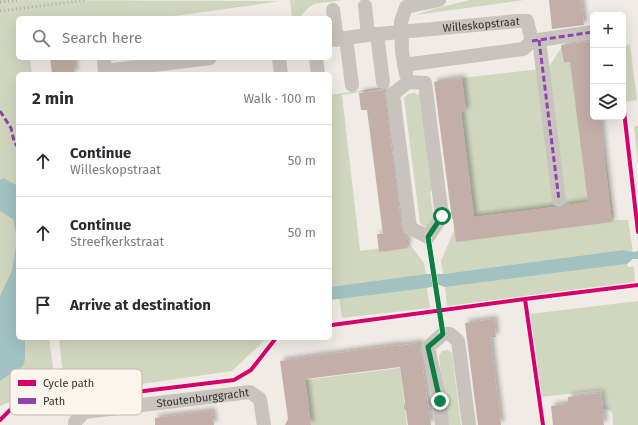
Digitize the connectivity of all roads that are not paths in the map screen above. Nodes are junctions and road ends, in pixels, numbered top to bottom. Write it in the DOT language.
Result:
graph roads {
  1 [pos="434,1"];
  2 [pos="365,6"];
  3 [pos="333,10"];
  4 [pos="590,32"];
  5 [pos="401,33"];
  6 [pos="373,35"];
  7 [pos="338,39"];
  8 [pos="536,41"];
  9 [pos="189,60"];
  10 [pos="279,60"];
  11 [pos="316,60"];
  12 [pos="404,65"];
  13 [pos="105,68"];
  14 [pos="281,72"];
  15 [pos="318,72"];
  16 [pos="383,82"];
  17 [pos="408,82"];
  18 [pos="352,85"];
  19 [pos="559,200"];
  20 [pos="142,405"];
  21 [pos="264,425"];
  22 [pos="442,425"];
  23 [pos="469,425"];
  1 -- 5 [label="street"];
  2 -- 6 [label="street"];
  3 -- 7 [label="street"];
  4 -- 8 [label="street"];
  5 -- 6 [label="street, Willeskopstraat"];
  5 -- 8 [label="street, Willeskopstraat"];
  5 -- 12 [label="street"];
  6 -- 7 [label="street, Willeskopstraat"];
  6 -- 16 [label="street"];
  7 -- 18 [label="street"];
  8 -- 12 [label="street"];
  8 -- 19 [label="street"];
  9 -- 13 [label="street"];
  10 -- 14 [label="street"];
  11 -- 15 [label="street"];
  12 -- 17 [label="street"];
  17 -- 17 [label="street"];
  20 -- 21 [label="street, Stoutenburggracht"];
  22 -- 23 [label="street"];
}
